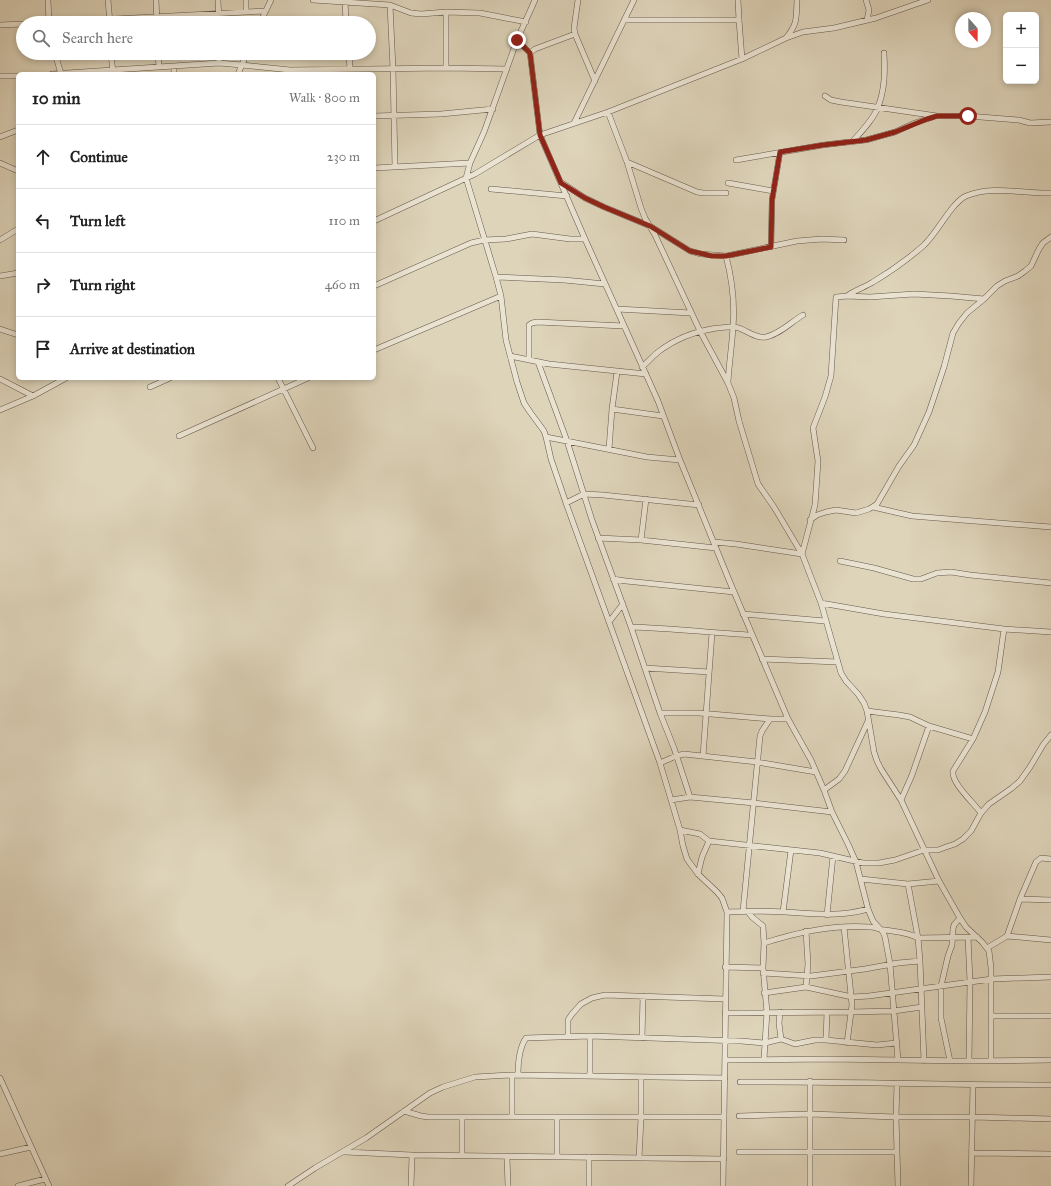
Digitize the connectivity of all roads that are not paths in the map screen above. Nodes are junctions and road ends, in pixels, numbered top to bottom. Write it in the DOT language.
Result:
graph roads {
  1 [pos="48,0"];
  2 [pos="108,0"];
  3 [pos="156,0"];
  4 [pos="218,0"];
  5 [pos="246,0"];
  6 [pos="270,0"];
  7 [pos="313,0"];
  8 [pos="535,0"];
  9 [pos="578,0"];
  10 [pos="634,0"];
  11 [pos="738,0"];
  12 [pos="797,0"];
  13 [pos="866,0"];
  14 [pos="928,0"];
  15 [pos="345,1"];
  16 [pos="390,5"];
  17 [pos="265,11"];
  18 [pos="246,12"];
  19 [pos="446,12"];
  20 [pos="219,13"];
  21 [pos="49,16"];
  22 [pos="109,16"];
  23 [pos="157,16"];
  24 [pos="263,16"];
  25 [pos="346,16"];
  26 [pos="624,20"];
  27 [pos="739,20"];
  28 [pos="867,20"];
  29 [pos="526,22"];
  30 [pos="16,24"];
  31 [pos="0,25"];
  32 [pos="575,34"];
  33 [pos="786,38"];
  34 [pos="517,40"];
  35 [pos="530,53"];
  36 [pos="884,53"];
  37 [pos="742,59"];
  38 [pos="57,60"];
  39 [pos="112,60"];
  40 [pos="158,60"];
  41 [pos="244,60"];
  42 [pos="349,60"];
  43 [pos="219,63"];
  44 [pos="242,65"];
  45 [pos="174,66"];
  46 [pos="159,67"];
  47 [pos="446,68"];
  48 [pos="350,69"];
  49 [pos="393,69"];
  50 [pos="507,69"];
  51 [pos="60,72"];
  52 [pos="113,72"];
  53 [pos="174,72"];
  54 [pos="239,72"];
  55 [pos="290,72"];
  56 [pos="320,72"];
  57 [pos="0,76"];
  58 [pos="16,76"];
  59 [pos="595,81"];
  60 [pos="825,96"];
  61 [pos="878,107"];
  62 [pos="493,109"];
  63 [pos="608,112"];
  64 [pos="376,116"];
  65 [pos="394,116"];
  66 [pos="937,116"];
  67 [pos="1051,122"];
  68 [pos="574,124"];
  69 [pos="16,131"];
  70 [pos="540,135"];
  71 [pos="0,137"];
  72 [pos="852,142"];
  73 [pos="780,152"];
  74 [pos="736,160"];
  75 [pos="627,162"];
  76 [pos="0,163"];
  77 [pos="470,163"];
  78 [pos="395,167"];
  79 [pos="376,168"];
  80 [pos="16,170"];
  81 [pos="466,178"];
  82 [pos="561,183"];
  83 [pos="728,183"];
  84 [pos="491,189"];
  85 [pos="773,191"];
  86 [pos="726,193"];
  87 [pos="1051,194"];
  88 [pos="567,196"];
  89 [pos="376,220"];
  90 [pos="650,226"];
  91 [pos="16,230"];
  92 [pos="1051,237"];
  93 [pos="585,239"];
  94 [pos="0,240"];
  95 [pos="484,240"];
  96 [pos="844,240"];
  97 [pos="771,247"];
  98 [pos="726,256"];
  99 [pos="16,273"];
  100 [pos="0,276"];
  101 [pos="496,277"];
  102 [pos="605,284"];
  103 [pos="376,285"];
  104 [pos="501,296"];
  105 [pos="846,296"];
  106 [pos="984,299"];
  107 [pos="617,309"];
  108 [pos="691,313"];
  109 [pos="802,315"];
  110 [pos="624,326"];
  111 [pos="733,326"];
  112 [pos="0,328"];
  113 [pos="700,331"];
  114 [pos="16,334"];
  115 [pos="376,349"];
  116 [pos="510,356"];
  117 [pos="530,360"];
  118 [pos="538,362"];
  119 [pos="642,367"];
  120 [pos="617,372"];
  121 [pos="646,374"];
  122 [pos="0,379"];
  123 [pos="62,380"];
  124 [pos="166,380"];
  125 [pos="279,380"];
  126 [pos="303,380"];
  127 [pos="728,383"];
  128 [pos="150,387"];
  129 [pos="283,388"];
  130 [pos="33,396"];
  131 [pos="612,409"];
  132 [pos="0,410"];
  133 [pos="664,416"];
  134 [pos="179,436"];
  135 [pos="546,436"];
  136 [pos="567,441"];
  137 [pos="313,448"];
  138 [pos="609,449"];
  139 [pos="680,460"];
  140 [pos="584,494"];
  141 [pos="646,499"];
  142 [pos="566,503"];
  143 [pos="699,505"];
  144 [pos="873,507"];
  145 [pos="810,520"];
  146 [pos="1051,527"];
  147 [pos="598,538"];
  148 [pos="641,540"];
  149 [pos="714,542"];
  150 [pos="716,548"];
  151 [pos="802,554"];
  152 [pos="840,561"];
  153 [pos="613,579"];
  154 [pos="1051,583"];
  155 [pos="734,592"];
  156 [pos="623,604"];
  157 [pos="821,604"];
  158 [pos="743,614"];
  159 [pos="825,621"];
  160 [pos="609,622"];
  161 [pos="631,627"];
  162 [pos="1004,629"];
  163 [pos="1051,632"];
  164 [pos="712,633"];
  165 [pos="752,635"];
  166 [pos="762,659"];
  167 [pos="838,662"];
  168 [pos="645,668"];
  169 [pos="709,672"];
  170 [pos="867,711"];
  171 [pos="660,713"];
  172 [pos="705,714"];
  173 [pos="770,719"];
  174 [pos="788,719"];
  175 [pos="868,720"];
  176 [pos="929,726"];
  177 [pos="1051,735"];
  178 [pos="973,739"];
  179 [pos="676,756"];
  180 [pos="703,756"];
  181 [pos="758,762"];
  182 [pos="660,763"];
  183 [pos="816,772"];
  184 [pos="824,790"];
  185 [pos="690,797"];
  186 [pos="672,800"];
  187 [pos="901,800"];
  188 [pos="754,803"];
  189 [pos="832,812"];
  190 [pos="981,813"];
  191 [pos="680,830"];
  192 [pos="709,841"];
  193 [pos="750,845"];
  194 [pos="791,850"];
  195 [pos="924,850"];
  196 [pos="833,856"];
  197 [pos="1051,859"];
  198 [pos="856,862"];
  199 [pos="698,874"];
  200 [pos="861,879"];
  201 [pos="939,881"];
  202 [pos="908,884"];
  203 [pos="1020,900"];
  204 [pos="1051,900"];
  205 [pos="868,909"];
  206 [pos="746,911"];
  207 [pos="727,912"];
  208 [pos="783,912"];
  209 [pos="827,915"];
  210 [pos="960,918"];
  211 [pos="844,927"];
  212 [pos="881,930"];
  213 [pos="806,931"];
  214 [pos="1007,936"];
  215 [pos="977,937"];
  216 [pos="918,938"];
  217 [pos="952,938"];
  218 [pos="968,938"];
  219 [pos="1051,940"];
  220 [pos="764,943"];
  221 [pos="987,948"];
  222 [pos="920,961"];
  223 [pos="890,964"];
  224 [pos="725,967"];
  225 [pos="763,970"];
  226 [pos="849,971"];
  227 [pos="807,976"];
  228 [pos="1051,977"];
  229 [pos="992,979"];
  230 [pos="970,982"];
  231 [pos="941,986"];
  232 [pos="806,987"];
  233 [pos="922,988"];
  234 [pos="764,993"];
  235 [pos="892,993"];
  236 [pos="643,996"];
  237 [pos="852,997"];
  238 [pos="725,999"];
  239 [pos="922,1007"];
  240 [pos="894,1011"];
  241 [pos="725,1012"];
  242 [pos="767,1012"];
  243 [pos="780,1012"];
  244 [pos="827,1012"];
  245 [pos="852,1012"];
  246 [pos="991,1016"];
  247 [pos="1051,1016"];
  248 [pos="568,1036"];
  249 [pos="590,1036"];
  250 [pos="642,1038"];
  251 [pos="781,1039"];
  252 [pos="725,1040"];
  253 [pos="826,1040"];
  254 [pos="847,1042"];
  255 [pos="765,1043"];
  256 [pos="896,1043"];
  257 [pos="726,1060"];
  258 [pos="764,1060"];
  259 [pos="898,1060"];
  260 [pos="991,1060"];
  261 [pos="1051,1060"];
  262 [pos="924,1061"];
  263 [pos="950,1061"];
  264 [pos="969,1062"];
  265 [pos="515,1075"];
  266 [pos="590,1076"];
  267 [pos="641,1077"];
  268 [pos="0,1078"];
  269 [pos="725,1078"];
  270 [pos="810,1081"];
  271 [pos="740,1082"];
  272 [pos="897,1084"];
  273 [pos="973,1085"];
  274 [pos="1051,1085"];
  275 [pos="404,1111"];
  276 [pos="810,1114"];
  277 [pos="739,1116"];
  278 [pos="462,1117"];
  279 [pos="512,1117"];
  280 [pos="557,1117"];
  281 [pos="724,1117"];
  282 [pos="896,1117"];
  283 [pos="973,1117"];
  284 [pos="641,1118"];
  285 [pos="1051,1119"];
  286 [pos="31,1148"];
  287 [pos="344,1152"];
  288 [pos="739,1152"];
  289 [pos="810,1152"];
  290 [pos="896,1152"];
  291 [pos="972,1153"];
  292 [pos="0,1154"];
  293 [pos="1051,1154"];
  294 [pos="412,1155"];
  295 [pos="462,1156"];
  296 [pos="507,1157"];
  297 [pos="557,1157"];
  298 [pos="589,1157"];
  299 [pos="639,1158"];
  300 [pos="724,1159"];
  301 [pos="45,1179"];
  302 [pos="18,1186"];
  303 [pos="49,1186"];
  304 [pos="288,1186"];
  305 [pos="411,1186"];
  306 [pos="508,1186"];
  307 [pos="590,1186"];
  308 [pos="724,1186"];
  309 [pos="810,1186"];
  310 [pos="898,1186"];
  311 [pos="972,1186"];
  1 -- 21 [label="street"];
  2 -- 22 [label="street"];
  3 -- 23 [label="street"];
  4 -- 20 [label="street"];
  5 -- 18 [label="street"];
  6 -- 17 [label="street"];
  7 -- 15 [label="street"];
  8 -- 29 [label="street"];
  9 -- 32 [label="street"];
  10 -- 26 [label="street"];
  11 -- 27 [label="street"];
  12 -- 33 [label="street"];
  13 -- 28 [label="street"];
  14 -- 28 [label="street"];
  15 -- 16 [label="street"];
  15 -- 25 [label="street"];
  16 -- 19 [label="street"];
  16 -- 49 [label="street"];
  17 -- 18 [label="street"];
  17 -- 24 [label="street"];
  18 -- 20 [label="street"];
  19 -- 29 [label="street"];
  19 -- 47 [label="street"];
  20 -- 23 [label="street"];
  26 -- 27 [label="street"];
  26 -- 59 [label="street"];
  27 -- 37 [label="street"];
  28 -- 33 [label="street"];
  29 -- 34 [label="street"];
  30 -- 31 [label="street"];
  32 -- 35 [label="street"];
  32 -- 59 [label="street"];
  33 -- 37 [label="street"];
  34 -- 35 [label="street"];
  34 -- 50 [label="street"];
  35 -- 70 [label="street"];
  36 -- 61 [label="street"];
  37 -- 63 [label="street"];
  38 -- 51 [label="street"];
  39 -- 52 [label="street"];
  40 -- 46 [label="street"];
  41 -- 44 [label="street"];
  42 -- 48 [label="street"];
  43 -- 44 [label="street"];
  43 -- 45 [label="street"];
  44 -- 54 [label="street"];
  44 -- 55 [label="street"];
  45 -- 46 [label="street"];
  45 -- 53 [label="street"];
  46 -- 52 [label="street"];
  47 -- 49 [label="street"];
  47 -- 50 [label="street"];
  48 -- 49 [label="street"];
  48 -- 56 [label="street"];
  49 -- 65 [label="street"];
  50 -- 62 [label="street"];
  55 -- 56 [label="street"];
  57 -- 58 [label="street"];
  59 -- 68 [label="street"];
  60 -- 61 [label="street"];
  61 -- 66 [label="street"];
  61 -- 72 [label="street"];
  62 -- 65 [label="street"];
  62 -- 77 [label="street"];
  63 -- 68 [label="street"];
  63 -- 75 [label="street"];
  64 -- 65 [label="street"];
  65 -- 78 [label="street"];
  66 -- 67 [label="street"];
  66 -- 72 [label="street"];
  68 -- 70 [label="street"];
  69 -- 71 [label="street"];
  70 -- 81 [label="street"];
  70 -- 82 [label="street"];
  72 -- 73 [label="street"];
  73 -- 74 [label="street"];
  73 -- 85 [label="street"];
  75 -- 86 [label="street"];
  75 -- 90 [label="street"];
  76 -- 80 [label="street"];
  77 -- 78 [label="street"];
  77 -- 81 [label="street"];
  78 -- 79 [label="street"];
  81 -- 89 [label="street"];
  81 -- 95 [label="street"];
  82 -- 88 [label="street"];
  82 -- 90 [label="street"];
  83 -- 85 [label="street"];
  84 -- 88 [label="street"];
  85 -- 97 [label="street"];
  87 -- 105 [label="street"];
  88 -- 93 [label="street"];
  90 -- 98 [label="street"];
  90 -- 108 [label="street"];
  91 -- 94 [label="street"];
  92 -- 106 [label="street"];
  93 -- 95 [label="street"];
  93 -- 102 [label="street"];
  95 -- 101 [label="street"];
  95 -- 103 [label="street"];
  96 -- 97 [label="street"];
  97 -- 98 [label="street"];
  98 -- 111 [label="street"];
  99 -- 100 [label="street"];
  101 -- 102 [label="street"];
  101 -- 104 [label="street"];
  102 -- 107 [label="street"];
  104 -- 115 [label="street"];
  104 -- 116 [label="street"];
  105 -- 106 [label="street"];
  105 -- 145 [label="street"];
  106 -- 144 [label="street"];
  107 -- 108 [label="street"];
  107 -- 110 [label="street"];
  108 -- 113 [label="street"];
  109 -- 111 [label="street"];
  110 -- 117 [label="street"];
  110 -- 119 [label="street"];
  111 -- 113 [label="street"];
  111 -- 127 [label="street"];
  112 -- 114 [label="street"];
  113 -- 119 [label="street"];
  113 -- 127 [label="street"];
  116 -- 117 [label="street"];
  116 -- 135 [label="street"];
  117 -- 118 [label="street"];
  118 -- 120 [label="street"];
  118 -- 136 [label="street"];
  119 -- 121 [label="street"];
  120 -- 121 [label="street"];
  120 -- 131 [label="street"];
  121 -- 133 [label="street"];
  122 -- 130 [label="street"];
  123 -- 130 [label="street"];
  124 -- 128 [label="street"];
  125 -- 129 [label="street"];
  126 -- 129 [label="street"];
  127 -- 151 [label="street"];
  129 -- 134 [label="street"];
  129 -- 137 [label="street"];
  130 -- 132 [label="street"];
  131 -- 133 [label="street"];
  131 -- 138 [label="street"];
  133 -- 139 [label="street"];
  135 -- 136 [label="street"];
  135 -- 142 [label="street"];
  136 -- 138 [label="street"];
  136 -- 140 [label="street"];
  138 -- 139 [label="street"];
  139 -- 143 [label="street"];
  140 -- 141 [label="street"];
  140 -- 142 [label="street"];
  140 -- 147 [label="street"];
  141 -- 143 [label="street"];
  141 -- 148 [label="street"];
  142 -- 160 [label="street"];
  143 -- 149 [label="street"];
  144 -- 145 [label="street"];
  144 -- 146 [label="street"];
  145 -- 151 [label="street"];
  147 -- 148 [label="street"];
  147 -- 153 [label="street"];
  148 -- 150 [label="street"];
  149 -- 150 [label="street"];
  149 -- 151 [label="street"];
  150 -- 155 [label="street"];
  151 -- 157 [label="street"];
  152 -- 154 [label="street"];
  153 -- 155 [label="street"];
  153 -- 156 [label="street"];
  155 -- 158 [label="street"];
  156 -- 160 [label="street"];
  156 -- 161 [label="street"];
  157 -- 159 [label="street"];
  157 -- 162 [label="street"];
  158 -- 159 [label="street"];
  158 -- 165 [label="street"];
  159 -- 167 [label="street"];
  160 -- 182 [label="street"];
  161 -- 164 [label="street"];
  161 -- 168 [label="street"];
  162 -- 163 [label="street"];
  162 -- 178 [label="street"];
  164 -- 165 [label="street"];
  164 -- 169 [label="street"];
  165 -- 166 [label="street"];
  166 -- 167 [label="street"];
  166 -- 174 [label="street"];
  167 -- 170 [label="street"];
  168 -- 169 [label="street"];
  168 -- 171 [label="street"];
  169 -- 172 [label="street"];
  170 -- 175 [label="street"];
  170 -- 176 [label="street"];
  171 -- 172 [label="street"];
  171 -- 179 [label="street"];
  172 -- 173 [label="street"];
  172 -- 180 [label="street"];
  173 -- 174 [label="street"];
  173 -- 181 [label="street"];
  174 -- 183 [label="street"];
  175 -- 184 [label="street"];
  175 -- 187 [label="street"];
  176 -- 178 [label="street"];
  176 -- 187 [label="street"];
  177 -- 190 [label="street"];
  178 -- 190 [label="street"];
  179 -- 180 [label="street"];
  179 -- 182 [label="street"];
  179 -- 185 [label="street"];
  180 -- 181 [label="street"];
  181 -- 183 [label="street"];
  181 -- 188 [label="street"];
  182 -- 186 [label="street"];
  183 -- 184 [label="street"];
  184 -- 189 [label="street"];
  185 -- 186 [label="street"];
  185 -- 188 [label="street"];
  186 -- 191 [label="street"];
  187 -- 195 [label="street"];
  188 -- 189 [label="street"];
  188 -- 193 [label="street"];
  189 -- 198 [label="street"];
  190 -- 195 [label="street"];
  191 -- 192 [label="street"];
  191 -- 199 [label="street"];
  192 -- 193 [label="street"];
  192 -- 199 [label="street"];
  193 -- 194 [label="street"];
  193 -- 206 [label="street"];
  194 -- 196 [label="street"];
  194 -- 208 [label="street"];
  195 -- 198 [label="street"];
  195 -- 201 [label="street"];
  196 -- 198 [label="street"];
  196 -- 209 [label="street"];
  197 -- 203 [label="street"];
  198 -- 200 [label="street"];
  199 -- 207 [label="street"];
  200 -- 202 [label="street"];
  200 -- 205 [label="street"];
  201 -- 202 [label="street"];
  201 -- 210 [label="street"];
  202 -- 216 [label="street"];
  203 -- 204 [label="street"];
  203 -- 214 [label="street"];
  205 -- 209 [label="street"];
  205 -- 212 [label="street"];
  206 -- 207 [label="street"];
  206 -- 208 [label="street"];
  206 -- 220 [label="street"];
  207 -- 224 [label="street"];
  208 -- 209 [label="street"];
  210 -- 215 [label="street"];
  210 -- 217 [label="street"];
  211 -- 212 [label="street"];
  211 -- 213 [label="street"];
  211 -- 226 [label="street"];
  212 -- 216 [label="street"];
  212 -- 223 [label="street"];
  213 -- 220 [label="street"];
  213 -- 227 [label="street"];
  214 -- 219 [label="street"];
  214 -- 221 [label="street"];
  215 -- 218 [label="street"];
  215 -- 221 [label="street"];
  216 -- 217 [label="street"];
  216 -- 222 [label="street"];
  217 -- 218 [label="street"];
  217 -- 231 [label="street"];
  218 -- 230 [label="street"];
  220 -- 225 [label="street"];
  221 -- 229 [label="street"];
  222 -- 223 [label="street"];
  222 -- 233 [label="street"];
  223 -- 226 [label="street"];
  223 -- 235 [label="street"];
  224 -- 225 [label="street"];
  224 -- 238 [label="street"];
  225 -- 227 [label="street"];
  225 -- 234 [label="street"];
  226 -- 227 [label="street"];
  226 -- 237 [label="street"];
  227 -- 232 [label="street"];
  228 -- 229 [label="street"];
  229 -- 230 [label="street"];
  229 -- 246 [label="street"];
  230 -- 231 [label="street"];
  230 -- 264 [label="street"];
  231 -- 233 [label="street"];
  231 -- 263 [label="street"];
  232 -- 234 [label="street"];
  232 -- 237 [label="street"];
  233 -- 235 [label="street"];
  233 -- 239 [label="street"];
  234 -- 242 [label="street"];
  235 -- 237 [label="street"];
  235 -- 240 [label="street"];
  236 -- 238 [label="street"];
  236 -- 248 [label="street"];
  236 -- 250 [label="street"];
  237 -- 245 [label="street"];
  238 -- 241 [label="street"];
  239 -- 240 [label="street"];
  239 -- 262 [label="street"];
  240 -- 245 [label="street"];
  240 -- 256 [label="street"];
  241 -- 242 [label="street"];
  241 -- 252 [label="street"];
  242 -- 243 [label="street"];
  242 -- 255 [label="street"];
  243 -- 244 [label="street"];
  243 -- 251 [label="street"];
  244 -- 245 [label="street"];
  244 -- 253 [label="street"];
  245 -- 254 [label="street"];
  246 -- 247 [label="street"];
  246 -- 260 [label="street"];
  248 -- 249 [label="street"];
  248 -- 265 [label="street"];
  249 -- 250 [label="street"];
  249 -- 266 [label="street"];
  250 -- 252 [label="street"];
  251 -- 253 [label="street"];
  251 -- 255 [label="street"];
  252 -- 255 [label="street"];
  252 -- 257 [label="street"];
  253 -- 254 [label="street"];
  254 -- 256 [label="street"];
  255 -- 258 [label="street"];
  256 -- 259 [label="street"];
  257 -- 258 [label="street"];
  257 -- 269 [label="street"];
  258 -- 259 [label="street"];
  259 -- 262 [label="street"];
  260 -- 261 [label="street"];
  260 -- 264 [label="street"];
  262 -- 263 [label="street"];
  263 -- 264 [label="street"];
  265 -- 266 [label="street"];
  265 -- 275 [label="street"];
  265 -- 279 [label="street"];
  266 -- 267 [label="street"];
  267 -- 269 [label="street"];
  267 -- 284 [label="street"];
  268 -- 286 [label="street"];
  269 -- 281 [label="street"];
  270 -- 271 [label="street"];
  270 -- 272 [label="street"];
  270 -- 276 [label="street"];
  272 -- 273 [label="street"];
  272 -- 282 [label="street"];
  273 -- 274 [label="street"];
  273 -- 283 [label="street"];
  275 -- 278 [label="street"];
  275 -- 287 [label="street"];
  276 -- 277 [label="street"];
  276 -- 282 [label="street"];
  276 -- 289 [label="street"];
  278 -- 279 [label="street"];
  278 -- 295 [label="street"];
  279 -- 280 [label="street"];
  280 -- 284 [label="street"];
  280 -- 297 [label="street"];
  281 -- 284 [label="street"];
  281 -- 300 [label="street"];
  282 -- 283 [label="street"];
  282 -- 290 [label="street"];
  283 -- 285 [label="street"];
  283 -- 291 [label="street"];
  284 -- 299 [label="street"];
  286 -- 292 [label="street"];
  286 -- 301 [label="street"];
  287 -- 294 [label="street"];
  287 -- 304 [label="street"];
  288 -- 289 [label="street"];
  289 -- 290 [label="street"];
  289 -- 309 [label="street"];
  290 -- 310 [label="street"];
  291 -- 293 [label="street"];
  291 -- 311 [label="street"];
  294 -- 295 [label="street"];
  294 -- 305 [label="street"];
  295 -- 296 [label="street"];
  296 -- 297 [label="street"];
  296 -- 306 [label="street"];
  297 -- 298 [label="street"];
  298 -- 299 [label="street"];
  298 -- 307 [label="street"];
  299 -- 300 [label="street"];
  300 -- 308 [label="street"];
  301 -- 302 [label="street"];
  301 -- 303 [label="street"];
}
